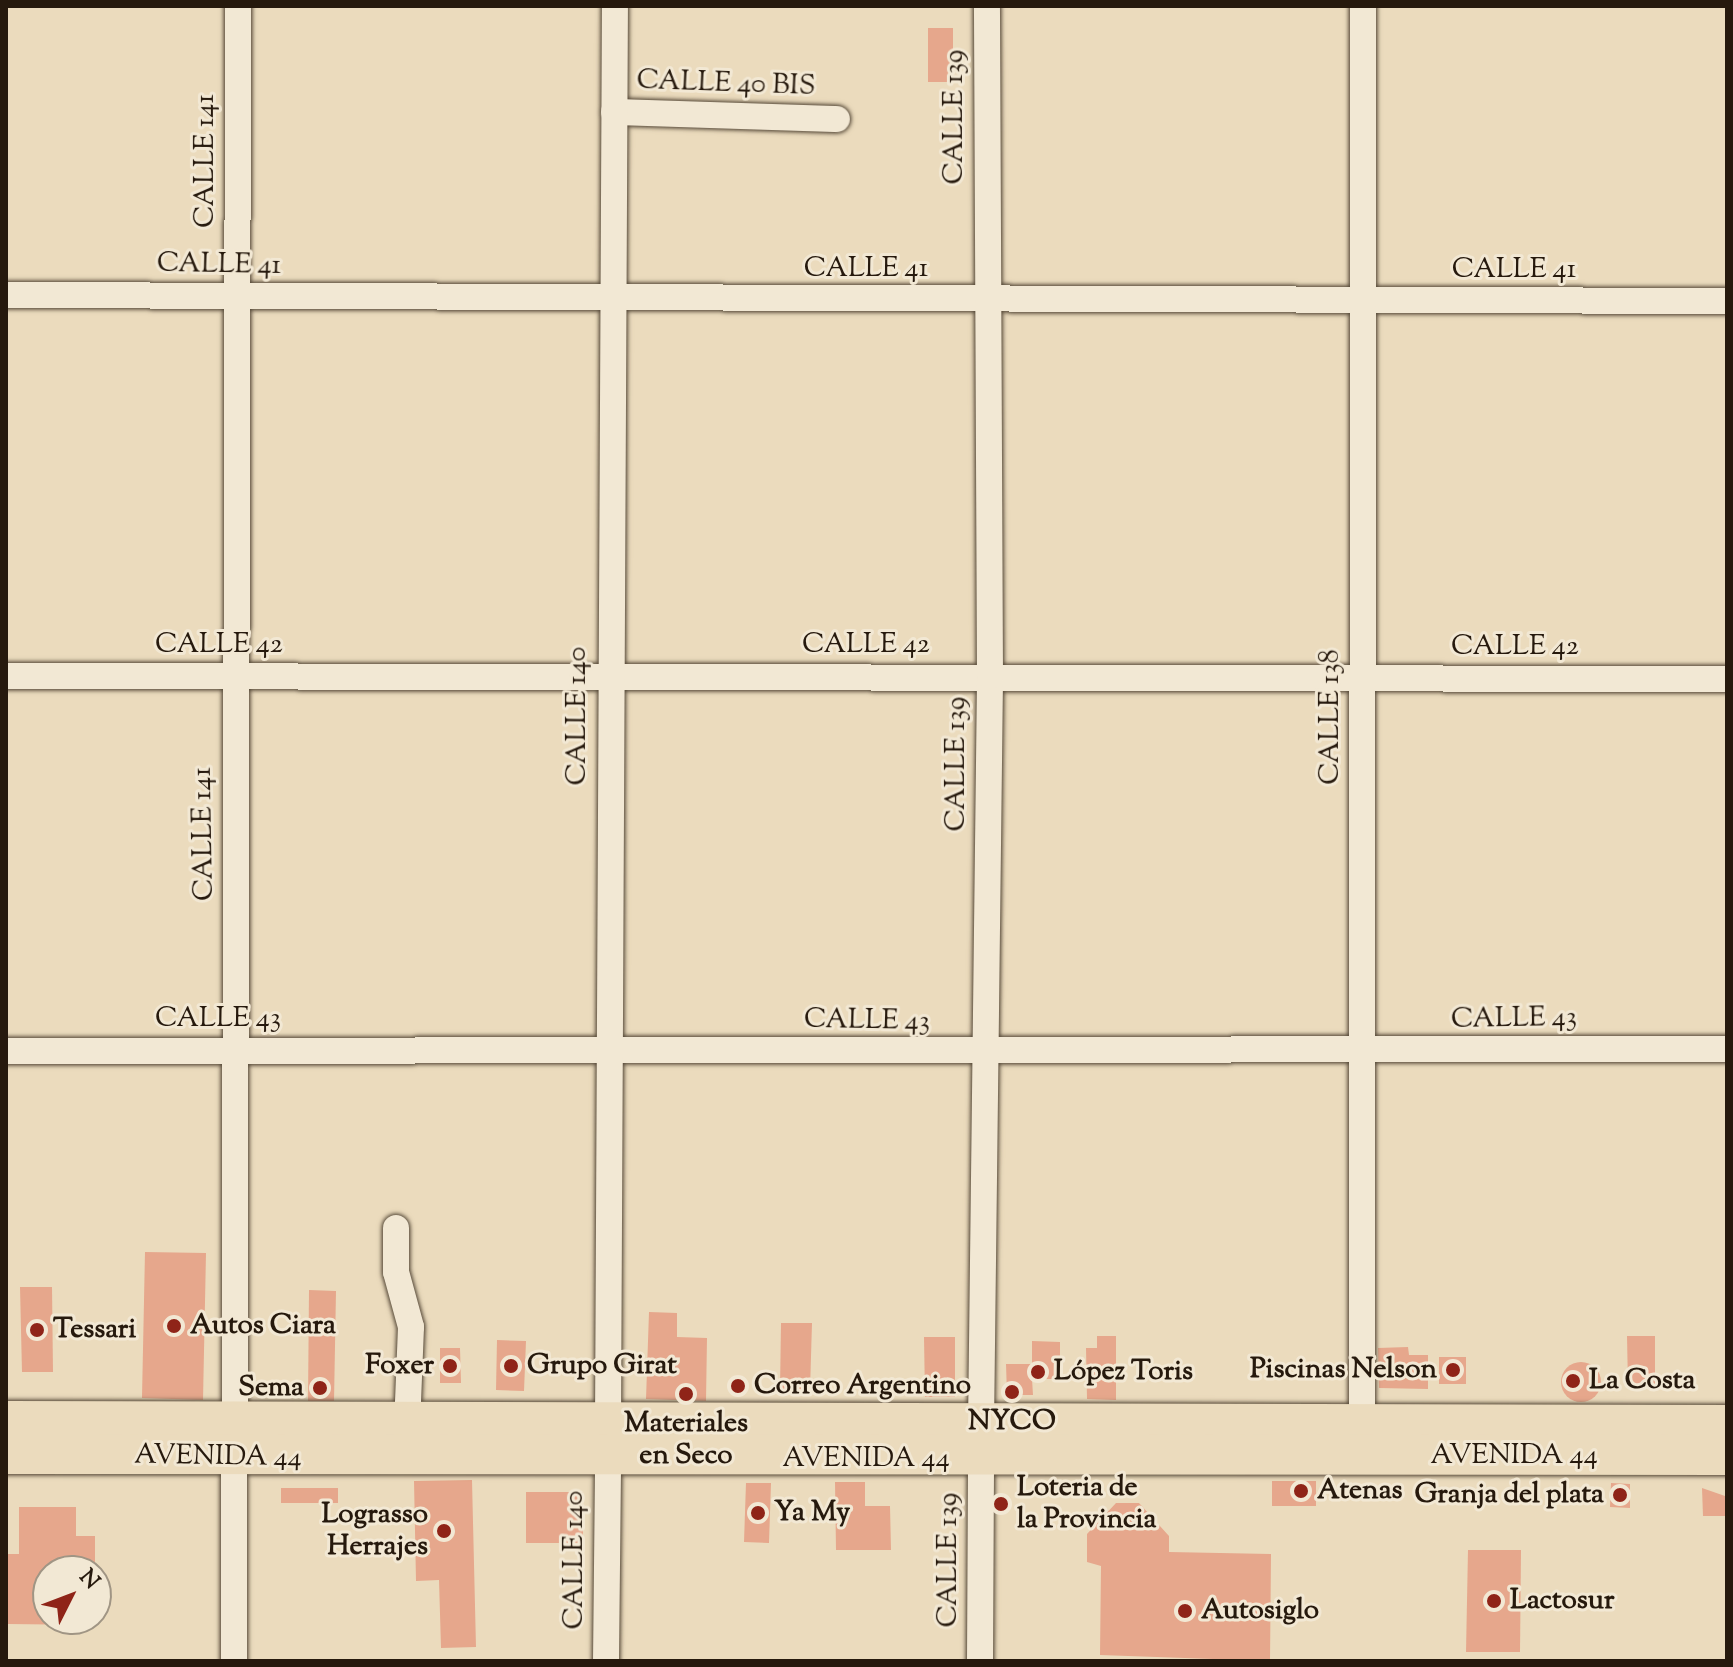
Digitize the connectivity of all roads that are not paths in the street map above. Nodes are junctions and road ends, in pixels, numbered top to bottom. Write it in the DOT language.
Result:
graph roads {
  1 [pos="238,6"];
  2 [pos="615,6"];
  3 [pos="987,6"];
  4 [pos="1363,6"];
  5 [pos="614,112"];
  6 [pos="837,119"];
  7 [pos="6,295"];
  8 [pos="237,298"];
  9 [pos="987,300"];
  10 [pos="1727,301"];
  11 [pos="612,302"];
  12 [pos="1363,303"];
  13 [pos="6,676"];
  14 [pos="990,676"];
  15 [pos="234,677"];
  16 [pos="1362,678"];
  17 [pos="610,679"];
  18 [pos="1727,679"];
  19 [pos="1727,1049"];
  20 [pos="610,1050"];
  21 [pos="6,1051"];
  22 [pos="239,1051"];
  23 [pos="1364,1053"];
  24 [pos="988,1055"];
  25 [pos="396,1228"];
  26 [pos="6,1421"];
  27 [pos="407,1425"];
  28 [pos="1727,1425"];
  29 [pos="1362,1427"];
  30 [pos="234,1441"];
  31 [pos="608,1443"];
  32 [pos="981,1443"];
  33 [pos="6,1454"];
  34 [pos="1727,1455"];
  35 [pos="234,1661"];
  36 [pos="606,1661"];
  37 [pos="980,1661"];
  1 -- 8 [label="street, CALLE 141"];
  2 -- 5 [label="street, CALLE 140"];
  3 -- 9 [label="street, CALLE 139"];
  4 -- 12 [label="street, CALLE 138"];
  5 -- 6 [label="street, CALLE 40 BIS"];
  5 -- 11 [label="street, CALLE 140"];
  7 -- 8 [label="street, CALLE 41"];
  8 -- 11 [label="street, CALLE 41"];
  8 -- 15 [label="street, CALLE 141"];
  9 -- 11 [label="street, CALLE 41"];
  9 -- 12 [label="street, CALLE 41"];
  9 -- 14 [label="street, CALLE 139"];
  10 -- 12 [label="street, CALLE 41"];
  11 -- 17 [label="street, CALLE 140"];
  12 -- 16 [label="street, CALLE 138"];
  13 -- 15 [label="street, CALLE 42"];
  14 -- 16 [label="street, CALLE 42"];
  14 -- 17 [label="street, CALLE 42"];
  14 -- 24 [label="street, CALLE 139"];
  15 -- 17 [label="street, CALLE 42"];
  15 -- 22 [label="street, CALLE 141"];
  16 -- 18 [label="street, CALLE 42"];
  16 -- 23 [label="street, CALLE 138"];
  17 -- 20 [label="street, CALLE 140"];
  19 -- 23 [label="street, CALLE 43"];
  20 -- 22 [label="street, CALLE 43"];
  20 -- 24 [label="street, CALLE 43"];
  20 -- 31 [label="street, CALLE 140"];
  21 -- 22 [label="street, CALLE 43"];
  22 -- 30 [label="street, CALLE 141"];
  23 -- 24 [label="street, CALLE 43"];
  23 -- 29 [label="street, CALLE 138"];
  24 -- 32 [label="street, CALLE 139"];
  25 -- 27 [label="street"];
  26 -- 30 [label="highway, AVENIDA 44"];
  27 -- 30 [label="highway, AVENIDA 44"];
  27 -- 31 [label="highway, AVENIDA 44"];
  28 -- 29 [label="highway, AVENIDA 44"];
  29 -- 32 [label="highway, AVENIDA 44"];
  30 -- 31 [label="highway, AVENIDA 44"];
  30 -- 33 [label="highway, AVENIDA 44"];
  30 -- 35 [label="street, CALLE 141"];
  31 -- 32 [label="highway, AVENIDA 44"];
  31 -- 36 [label="street, CALLE 140"];
  32 -- 34 [label="highway, AVENIDA 44"];
  32 -- 37 [label="street, CALLE 139"];
}
